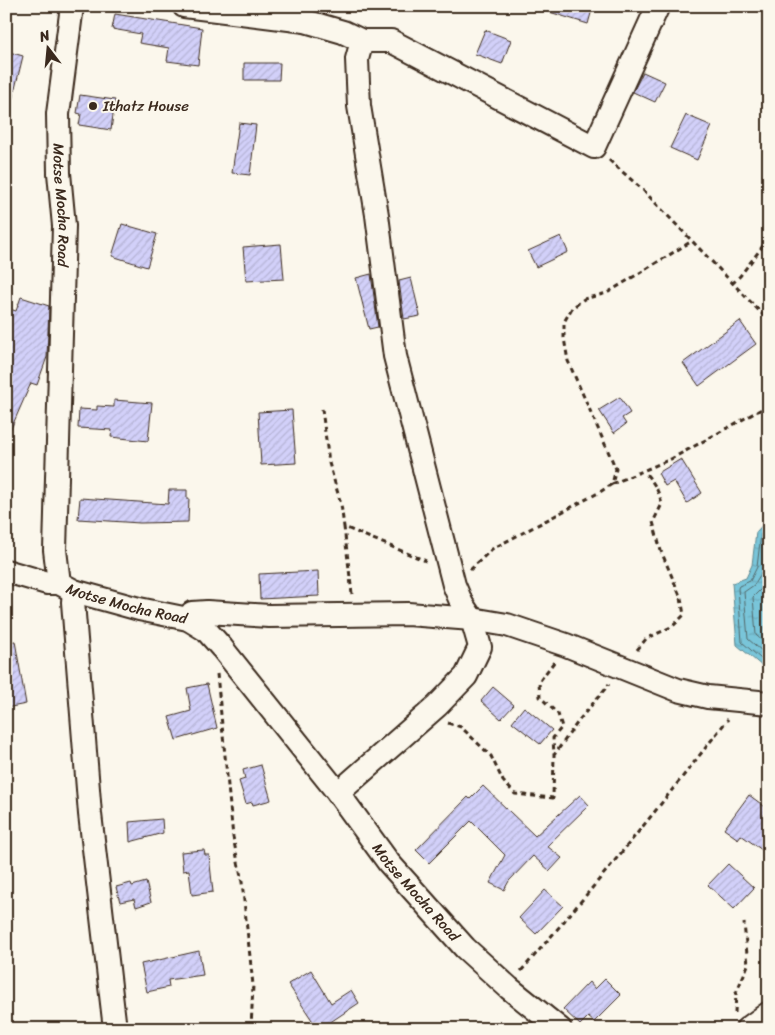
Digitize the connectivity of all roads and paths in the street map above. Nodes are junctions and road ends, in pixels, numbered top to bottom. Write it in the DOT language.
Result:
graph roads {
  1 [pos="72,6"];
  2 [pos="184,6"];
  3 [pos="658,6"];
  4 [pos="362,41"];
  5 [pos="594,146"];
  6 [pos="769,238"];
  7 [pos="692,241"];
  8 [pos="732,284"];
  9 [pos="769,321"];
  10 [pos="769,405"];
  11 [pos="322,409"];
  12 [pos="644,472"];
  13 [pos="612,484"];
  14 [pos="344,527"];
  15 [pos="430,564"];
  16 [pos="6,571"];
  17 [pos="454,585"];
  18 [pos="66,587"];
  19 [pos="355,614"];
  20 [pos="188,619"];
  21 [pos="472,619"];
  22 [pos="566,645"];
  23 [pos="222,648"];
  24 [pos="622,668"];
  25 [pos="742,701"];
  26 [pos="769,702"];
  27 [pos="425,715"];
  28 [pos="554,755"];
  29 [pos="338,793"];
  30 [pos="744,923"];
  31 [pos="509,988"];
  32 [pos="769,1014"];
  33 [pos="741,1024"];
  34 [pos="115,1029"];
  35 [pos="251,1029"];
  36 [pos="560,1029"];
  1 -- 18 [label="street, Motse Mocha Road"];
  2 -- 4 [label="street"];
  3 -- 5 [label="street"];
  4 -- 5 [label="street"];
  4 -- 17 [label="street"];
  5 -- 7 [label="path"];
  6 -- 8 [label="path"];
  7 -- 8 [label="path"];
  7 -- 13 [label="path"];
  8 -- 9 [label="path"];
  10 -- 12 [label="path"];
  11 -- 14 [label="path"];
  12 -- 13 [label="path"];
  12 -- 24 [label="path"];
  13 -- 17 [label="path"];
  14 -- 15 [label="path"];
  14 -- 19 [label="path"];
  16 -- 18 [label="street"];
  17 -- 21 [label="street"];
  18 -- 20 [label="street, Motse Mocha Road"];
  18 -- 34 [label="street"];
  19 -- 20 [label="street"];
  19 -- 21 [label="street"];
  20 -- 23 [label="street, Motse Mocha Road"];
  21 -- 22 [label="street"];
  21 -- 27 [label="street"];
  22 -- 24 [label="street"];
  22 -- 28 [label="path"];
  23 -- 29 [label="street, Motse Mocha Road"];
  23 -- 35 [label="path"];
  24 -- 25 [label="street"];
  24 -- 28 [label="path"];
  25 -- 26 [label="street"];
  25 -- 31 [label="path"];
  27 -- 28 [label="path"];
  27 -- 29 [label="street"];
  29 -- 31 [label="street, Motse Mocha Road"];
  30 -- 33 [label="path"];
  31 -- 36 [label="street, Motse Mocha Road"];
  32 -- 33 [label="street"];
}
